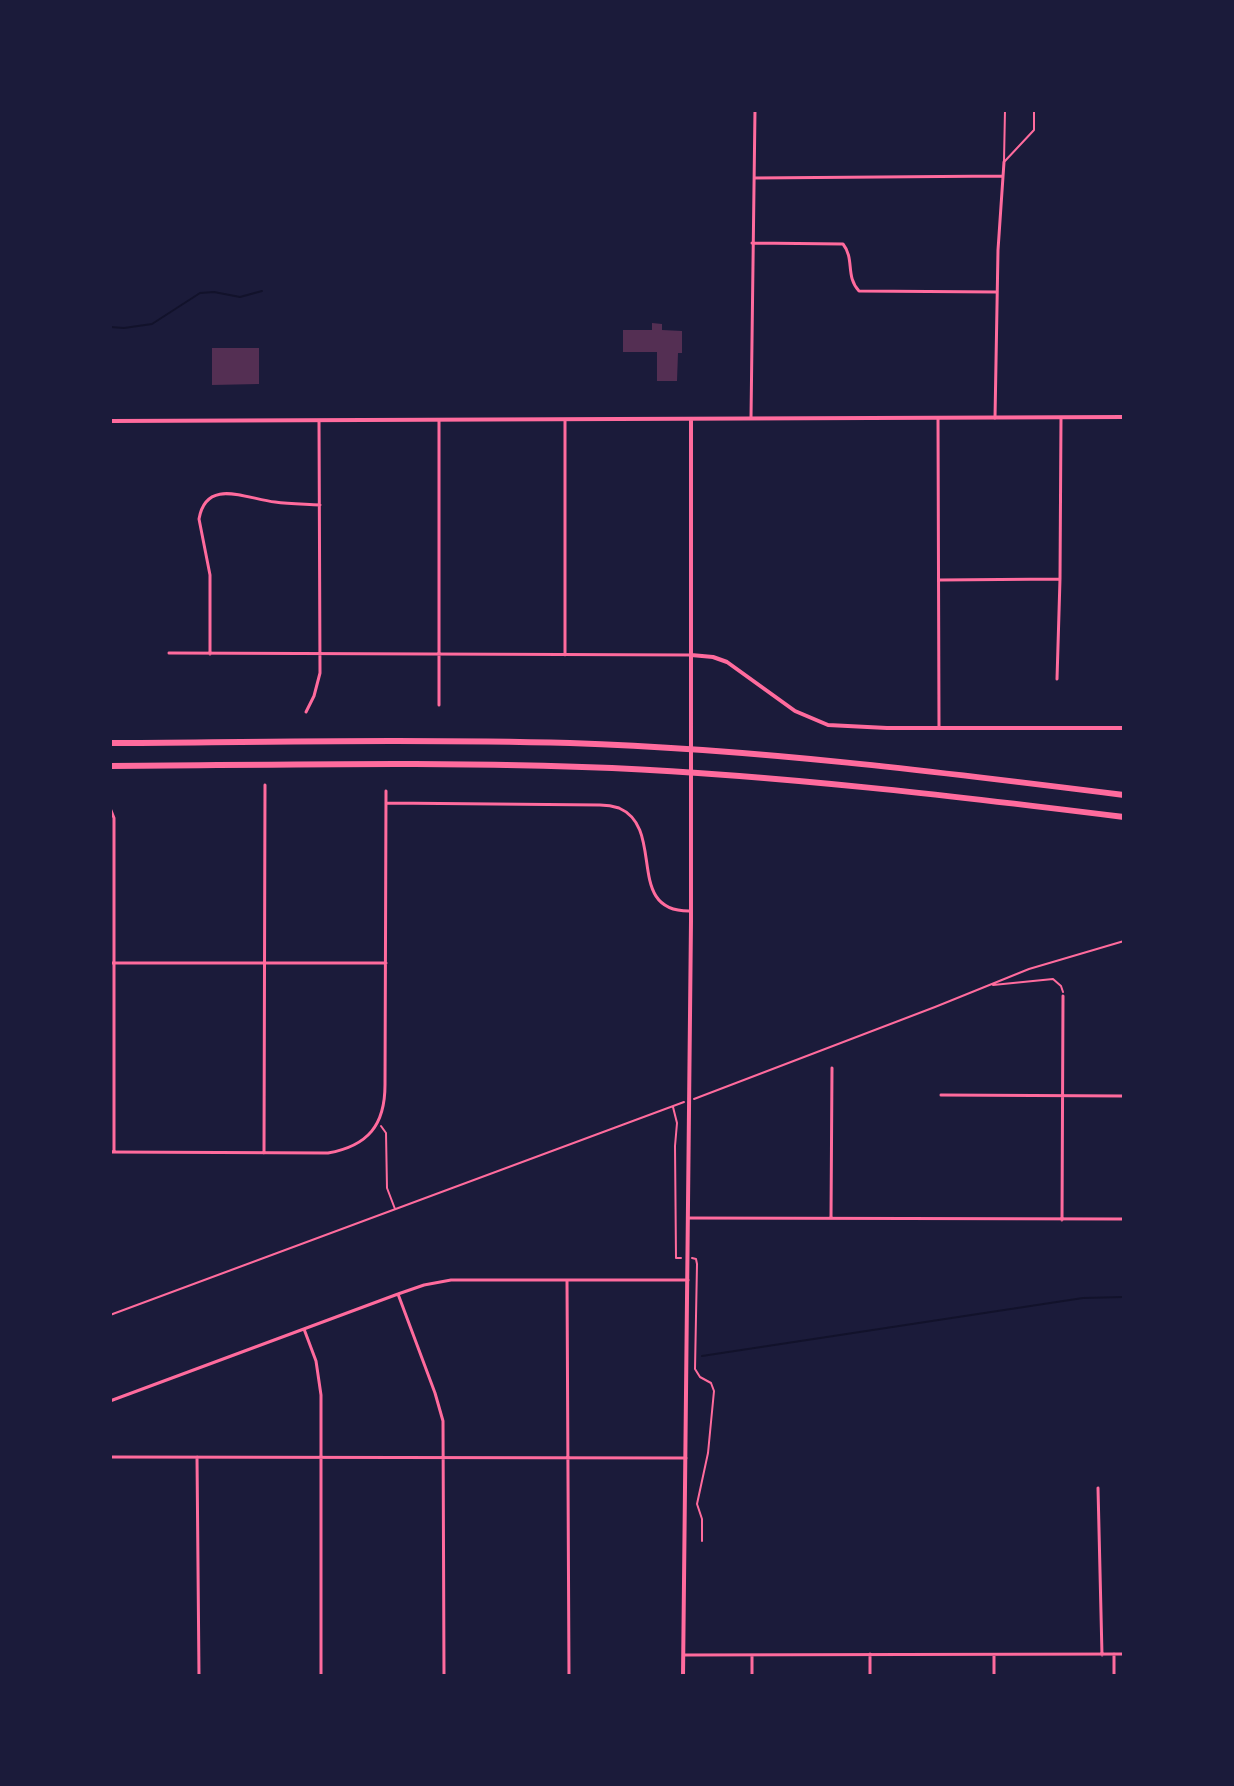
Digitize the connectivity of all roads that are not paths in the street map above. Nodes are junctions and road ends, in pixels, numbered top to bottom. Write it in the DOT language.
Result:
graph roads {
  1 [pos="755,110"];
  2 [pos="1005,110"];
  3 [pos="1034,110"];
  4 [pos="1004,162"];
  5 [pos="1003,176"];
  6 [pos="753,178"];
  7 [pos="752,243"];
  8 [pos="997,292"];
  9 [pos="1124,417"];
  10 [pos="938,418"];
  11 [pos="995,418"];
  12 [pos="1061,418"];
  13 [pos="751,419"];
  14 [pos="565,420"];
  15 [pos="691,420"];
  16 [pos="110,421"];
  17 [pos="319,421"];
  18 [pos="439,421"];
  19 [pos="320,505"];
  20 [pos="1060,579"];
  21 [pos="938,580"];
  22 [pos="169,653"];
  23 [pos="210,654"];
  24 [pos="320,654"];
  25 [pos="439,655"];
  26 [pos="565,655"];
  27 [pos="691,655"];
  28 [pos="1057,679"];
  29 [pos="439,705"];
  30 [pos="306,712"];
  31 [pos="939,728"];
  32 [pos="1124,728"];
  33 [pos="110,743"];
  34 [pos="110,766"];
  35 [pos="265,785"];
  36 [pos="386,791"];
  37 [pos="1124,795"];
  38 [pos="386,803"];
  39 [pos="111,809"];
  40 [pos="1124,817"];
  41 [pos="691,911"];
  42 [pos="265,962"];
  43 [pos="112,963"];
  44 [pos="386,963"];
  45 [pos="1063,996"];
  46 [pos="832,1068"];
  47 [pos="941,1095"];
  48 [pos="1063,1096"];
  49 [pos="1124,1096"];
  50 [pos="112,1152"];
  51 [pos="264,1153"];
  52 [pos="688,1218"];
  53 [pos="831,1218"];
  54 [pos="1124,1219"];
  55 [pos="1062,1220"];
  56 [pos="567,1280"];
  57 [pos="688,1280"];
  58 [pos="398,1294"];
  59 [pos="304,1329"];
  60 [pos="110,1401"];
  61 [pos="110,1457"];
  62 [pos="197,1457"];
  63 [pos="321,1458"];
  64 [pos="444,1458"];
  65 [pos="567,1458"];
  66 [pos="686,1458"];
  67 [pos="1098,1488"];
  68 [pos="870,1654"];
  69 [pos="1114,1654"];
  70 [pos="1124,1654"];
  71 [pos="683,1655"];
  72 [pos="752,1655"];
  73 [pos="994,1655"];
  74 [pos="1102,1655"];
  75 [pos="199,1676"];
  76 [pos="321,1676"];
  77 [pos="444,1676"];
  78 [pos="569,1676"];
  79 [pos="683,1676"];
  80 [pos="752,1676"];
  81 [pos="870,1676"];
  82 [pos="994,1676"];
  83 [pos="1114,1676"];
  1 -- 6 [label="street"];
  2 -- 4 [label="lane"];
  3 -- 4 [label="lane"];
  4 -- 5 [label="street"];
  5 -- 6 [label="street"];
  5 -- 8 [label="street"];
  6 -- 7 [label="street"];
  7 -- 8 [label="street"];
  7 -- 13 [label="street"];
  8 -- 11 [label="street"];
  9 -- 12 [label="street"];
  10 -- 11 [label="street"];
  10 -- 13 [label="street"];
  10 -- 21 [label="street"];
  11 -- 12 [label="street"];
  12 -- 20 [label="street"];
  13 -- 15 [label="street"];
  14 -- 15 [label="street"];
  14 -- 18 [label="street"];
  14 -- 26 [label="street"];
  15 -- 27 [label="street"];
  16 -- 17 [label="street"];
  17 -- 18 [label="street"];
  17 -- 19 [label="street"];
  18 -- 25 [label="street"];
  19 -- 23 [label="street"];
  19 -- 24 [label="street"];
  20 -- 21 [label="street"];
  20 -- 28 [label="street"];
  21 -- 31 [label="street"];
  22 -- 23 [label="street"];
  23 -- 24 [label="street"];
  24 -- 25 [label="street"];
  24 -- 30 [label="street"];
  25 -- 26 [label="street"];
  25 -- 29 [label="street"];
  26 -- 27 [label="street"];
  27 -- 31 [label="street"];
  27 -- 41 [label="street"];
  31 -- 32 [label="street"];
  33 -- 37 [label="highway"];
  34 -- 40 [label="highway"];
  35 -- 42 [label="street"];
  36 -- 38 [label="street"];
  38 -- 41 [label="street"];
  38 -- 44 [label="street"];
  39 -- 43 [label="street"];
  41 -- 52 [label="street"];
  42 -- 43 [label="street"];
  42 -- 44 [label="street"];
  42 -- 51 [label="street"];
  43 -- 50 [label="street"];
  44 -- 51 [label="street"];
  45 -- 48 [label="street"];
  46 -- 53 [label="street"];
  47 -- 48 [label="street"];
  48 -- 49 [label="street"];
  48 -- 55 [label="street"];
  50 -- 51 [label="street"];
  52 -- 53 [label="street"];
  52 -- 57 [label="street"];
  53 -- 55 [label="street"];
  54 -- 55 [label="street"];
  56 -- 57 [label="street"];
  56 -- 58 [label="street"];
  56 -- 65 [label="street"];
  57 -- 66 [label="street"];
  58 -- 59 [label="street"];
  58 -- 64 [label="street"];
  59 -- 60 [label="street"];
  59 -- 63 [label="street"];
  61 -- 62 [label="street"];
  62 -- 63 [label="street"];
  62 -- 75 [label="street"];
  63 -- 64 [label="street"];
  63 -- 76 [label="street"];
  64 -- 65 [label="street"];
  64 -- 77 [label="street"];
  65 -- 66 [label="street"];
  65 -- 78 [label="street"];
  66 -- 71 [label="street"];
  67 -- 74 [label="street"];
  68 -- 72 [label="street"];
  68 -- 73 [label="street"];
  68 -- 81 [label="street"];
  69 -- 70 [label="street"];
  69 -- 74 [label="street"];
  69 -- 83 [label="street"];
  71 -- 72 [label="street"];
  71 -- 79 [label="street"];
  72 -- 80 [label="street"];
  73 -- 74 [label="street"];
  73 -- 82 [label="street"];
}
